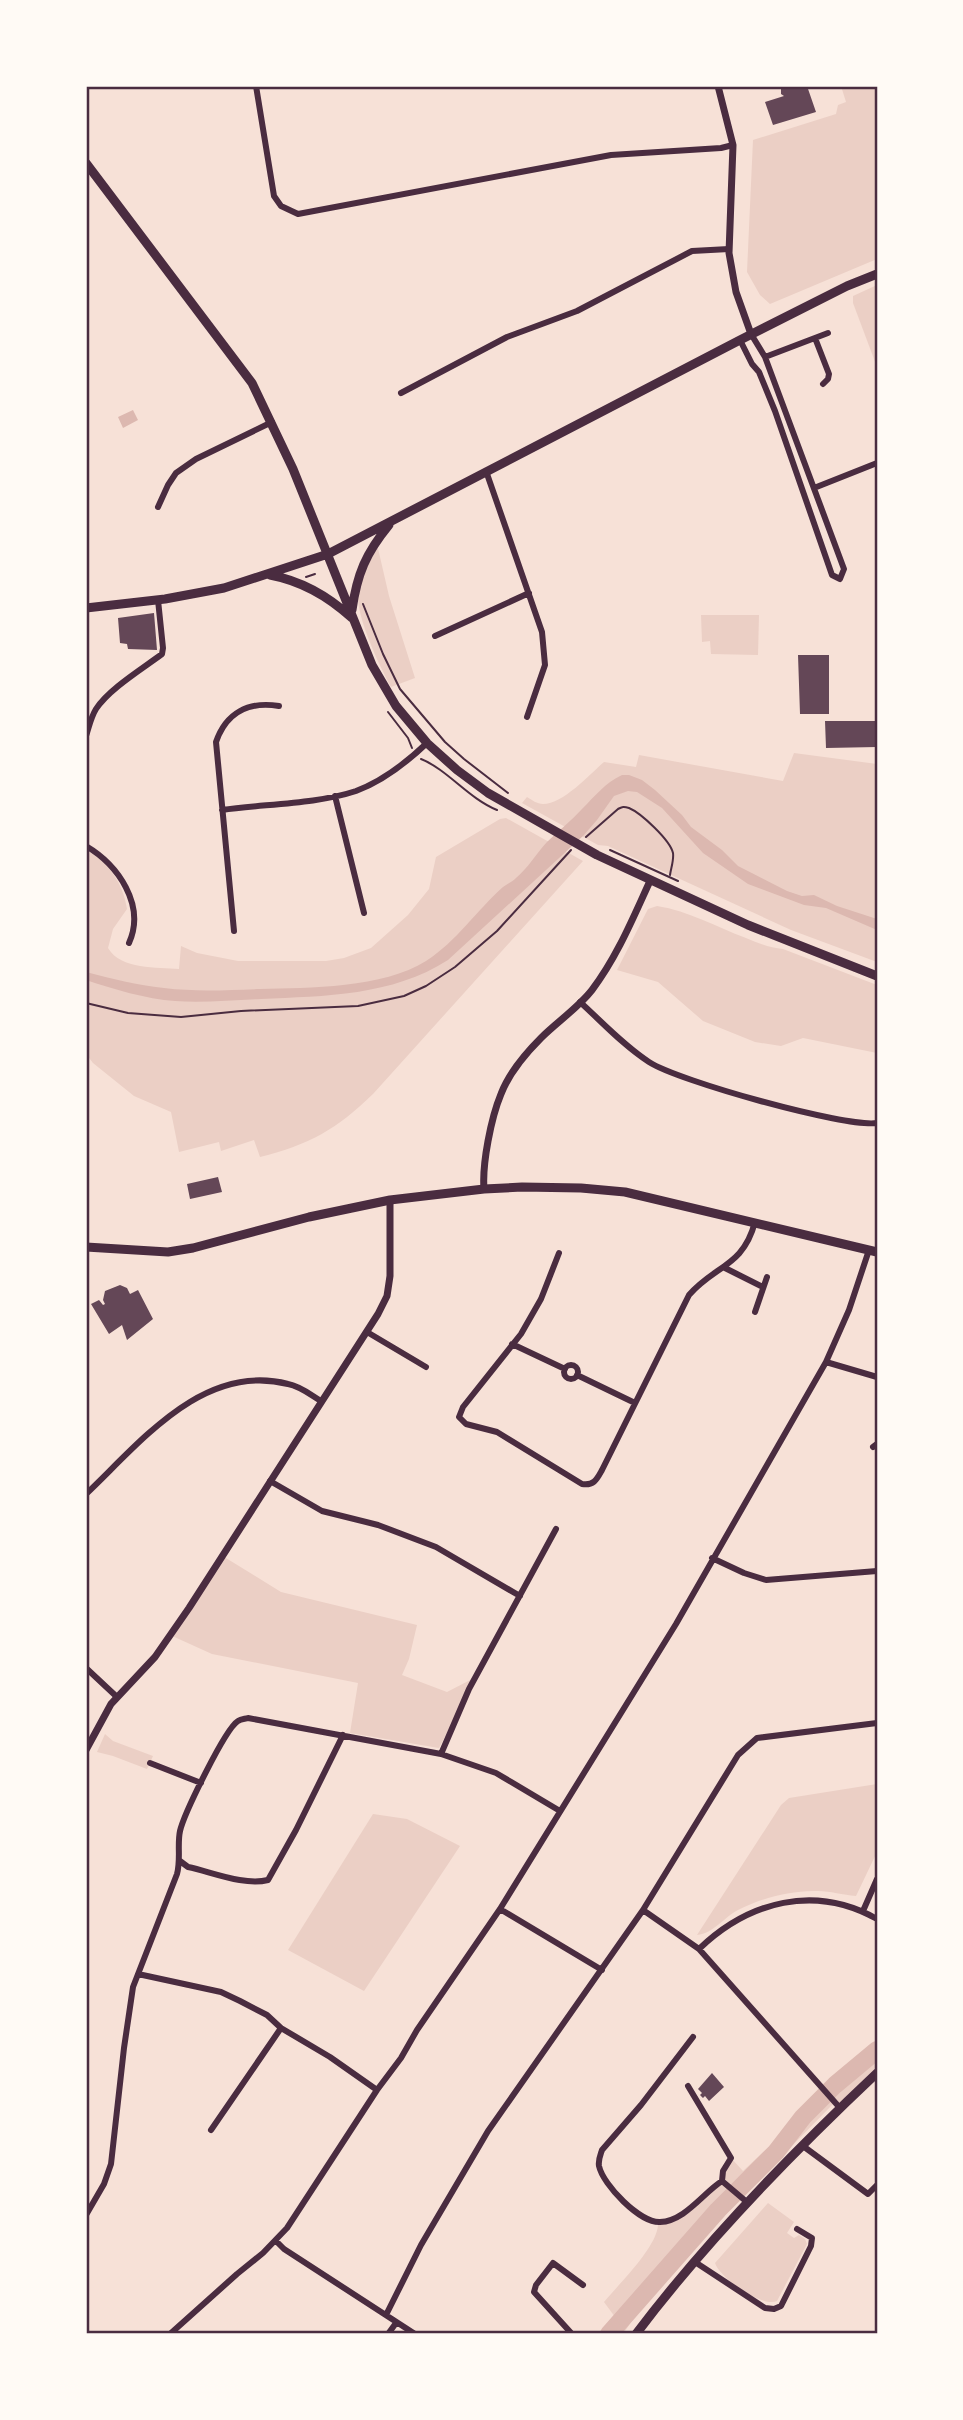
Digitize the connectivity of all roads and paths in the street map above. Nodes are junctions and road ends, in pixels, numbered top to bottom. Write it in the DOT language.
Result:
graph roads {
  1 [pos="718,86"];
  2 [pos="255,88"];
  3 [pos="733,145"];
  4 [pos="86,163"];
  5 [pos="729,249"];
  6 [pos="877,274"];
  7 [pos="828,333"];
  8 [pos="751,334"];
  9 [pos="815,338"];
  10 [pos="740,340"];
  11 [pos="765,358"];
  12 [pos="823,384"];
  13 [pos="401,393"];
  14 [pos="272,422"];
  15 [pos="877,463"];
  16 [pos="486,471"];
  17 [pos="814,488"];
  18 [pos="158,507"];
  19 [pos="394,520"];
  20 [pos="328,554"];
  21 [pos="315,574"];
  22 [pos="268,575"];
  23 [pos="302,579"];
  24 [pos="529,593"];
  25 [pos="158,600"];
  26 [pos="361,600"];
  27 [pos="86,608"];
  28 [pos="353,616"];
  29 [pos="435,636"];
  30 [pos="384,703"];
  31 [pos="279,706"];
  32 [pos="527,717"];
  33 [pos="86,736"];
  34 [pos="427,743"];
  35 [pos="412,748"];
  36 [pos="421,758"];
  37 [pos="335,796"];
  38 [pos="512,796"];
  39 [pos="222,810"];
  40 [pos="500,811"];
  41 [pos="86,846"];
  42 [pos="669,877"];
  43 [pos="650,881"];
  44 [pos="363,912"];
  45 [pos="234,931"];
  46 [pos="129,943"];
  47 [pos="877,976"];
  48 [pos="580,1002"];
  49 [pos="86,1003"];
  50 [pos="877,1123"];
  51 [pos="484,1189"];
  52 [pos="390,1200"];
  53 [pos="754,1222"];
  54 [pos="86,1247"];
  55 [pos="873,1251"];
  56 [pos="559,1253"];
  57 [pos="725,1268"];
  58 [pos="766,1277"];
  59 [pos="763,1287"];
  60 [pos="755,1312"];
  61 [pos="367,1332"];
  62 [pos="512,1344"];
  63 [pos="826,1362"];
  64 [pos="426,1367"];
  65 [pos="877,1377"];
  66 [pos="321,1401"];
  67 [pos="635,1403"];
  68 [pos="270,1481"];
  69 [pos="86,1494"];
  70 [pos="556,1529"];
  71 [pos="712,1558"];
  72 [pos="877,1571"];
  73 [pos="520,1596"];
  74 [pos="86,1668"];
  75 [pos="117,1697"];
  76 [pos="877,1723"];
  77 [pos="343,1735"];
  78 [pos="86,1750"];
  79 [pos="441,1754"];
  80 [pos="150,1763"];
  81 [pos="201,1783"];
  82 [pos="560,1811"];
  83 [pos="180,1861"];
  84 [pos="877,1879"];
  85 [pos="500,1909"];
  86 [pos="643,1910"];
  87 [pos="863,1911"];
  88 [pos="877,1919"];
  89 [pos="699,1949"];
  90 [pos="602,1970"];
  91 [pos="138,1974"];
  92 [pos="281,2028"];
  93 [pos="693,2037"];
  94 [pos="877,2073"];
  95 [pos="688,2086"];
  96 [pos="377,2090"];
  97 [pos="840,2108"];
  98 [pos="211,2130"];
  99 [pos="803,2146"];
  100 [pos="722,2181"];
  101 [pos="877,2185"];
  102 [pos="868,2194"];
  103 [pos="877,2200"];
  104 [pos="89,2201"];
  105 [pos="748,2203"];
  106 [pos="86,2216"];
  107 [pos="797,2228"];
  108 [pos="276,2241"];
  109 [pos="695,2262"];
  110 [pos="583,2285"];
  111 [pos="386,2315"];
  112 [pos="396,2323"];
  113 [pos="170,2334"];
  114 [pos="388,2334"];
  115 [pos="415,2334"];
  116 [pos="572,2334"];
  117 [pos="636,2334"];
  1 -- 3 [label="street"];
  2 -- 3 [label="street"];
  3 -- 5 [label="street"];
  4 -- 14 [label="main road"];
  5 -- 8 [label="street"];
  5 -- 13 [label="street"];
  6 -- 8 [label="main road"];
  7 -- 9 [label="street"];
  8 -- 10 [label="main road"];
  8 -- 11 [label="street"];
  9 -- 11 [label="street"];
  9 -- 12 [label="street"];
  10 -- 16 [label="main road"];
  10 -- 17 [label="street"];
  11 -- 17 [label="street"];
  14 -- 18 [label="street"];
  14 -- 20 [label="main road"];
  15 -- 17 [label="street"];
  16 -- 19 [label="main road"];
  16 -- 24 [label="street"];
  19 -- 20 [label="main road"];
  19 -- 28 [label="main road"];
  20 -- 22 [label="main road"];
  20 -- 28 [label="main road"];
  21 -- 23 [label="path"];
  22 -- 25 [label="main road"];
  22 -- 28 [label="main road"];
  24 -- 29 [label="street"];
  24 -- 32 [label="street"];
  25 -- 27 [label="main road"];
  25 -- 33 [label="street"];
  26 -- 38 [label="path"];
  28 -- 34 [label="main road"];
  30 -- 35 [label="path"];
  31 -- 39 [label="street"];
  34 -- 37 [label="street"];
  34 -- 43 [label="main road"];
  36 -- 40 [label="path"];
  37 -- 39 [label="street"];
  37 -- 44 [label="street"];
  39 -- 45 [label="street"];
  41 -- 46 [label="street"];
  42 -- 49 [label="path"];
  43 -- 47 [label="main road"];
  43 -- 48 [label="street"];
  48 -- 50 [label="street"];
  48 -- 51 [label="street"];
  51 -- 52 [label="main road"];
  51 -- 53 [label="main road"];
  52 -- 54 [label="main road"];
  52 -- 61 [label="street"];
  53 -- 55 [label="main road"];
  53 -- 57 [label="street"];
  55 -- 63 [label="street"];
  56 -- 62 [label="street"];
  57 -- 59 [label="street"];
  57 -- 67 [label="street"];
  58 -- 59 [label="street"];
  59 -- 60 [label="street"];
  61 -- 64 [label="street"];
  61 -- 66 [label="street"];
  62 -- 67 [label="street"];
  62 -- 67 [label="street"];
  63 -- 65 [label="street"];
  63 -- 71 [label="street"];
  66 -- 68 [label="street"];
  66 -- 69 [label="street"];
  68 -- 73 [label="street"];
  68 -- 75 [label="street"];
  70 -- 73 [label="street"];
  71 -- 72 [label="street"];
  71 -- 82 [label="street"];
  73 -- 79 [label="street"];
  74 -- 75 [label="street"];
  75 -- 78 [label="street"];
  76 -- 86 [label="street"];
  77 -- 79 [label="street"];
  77 -- 81 [label="street"];
  77 -- 83 [label="street"];
  79 -- 82 [label="street"];
  80 -- 81 [label="street"];
  81 -- 83 [label="street"];
  82 -- 85 [label="street"];
  83 -- 91 [label="street"];
  84 -- 87 [label="street"];
  85 -- 90 [label="street"];
  85 -- 96 [label="street"];
  86 -- 89 [label="street"];
  86 -- 90 [label="street"];
  87 -- 88 [label="street"];
  87 -- 89 [label="street"];
  89 -- 97 [label="street"];
  90 -- 111 [label="street"];
  91 -- 92 [label="street"];
  91 -- 104 [label="street"];
  92 -- 96 [label="street"];
  92 -- 98 [label="street"];
  93 -- 100 [label="street"];
  94 -- 97 [label="main road"];
  95 -- 100 [label="street"];
  96 -- 108 [label="street"];
  97 -- 99 [label="main road"];
  99 -- 102 [label="street"];
  99 -- 105 [label="main road"];
  100 -- 105 [label="street"];
  101 -- 102 [label="street"];
  102 -- 103 [label="street"];
  104 -- 106 [label="street"];
  105 -- 109 [label="main road"];
  107 -- 109 [label="street"];
  108 -- 111 [label="street"];
  108 -- 113 [label="street"];
  109 -- 117 [label="main road"];
  110 -- 116 [label="street"];
  111 -- 112 [label="street"];
  112 -- 114 [label="street"];
  112 -- 115 [label="street"];
}
